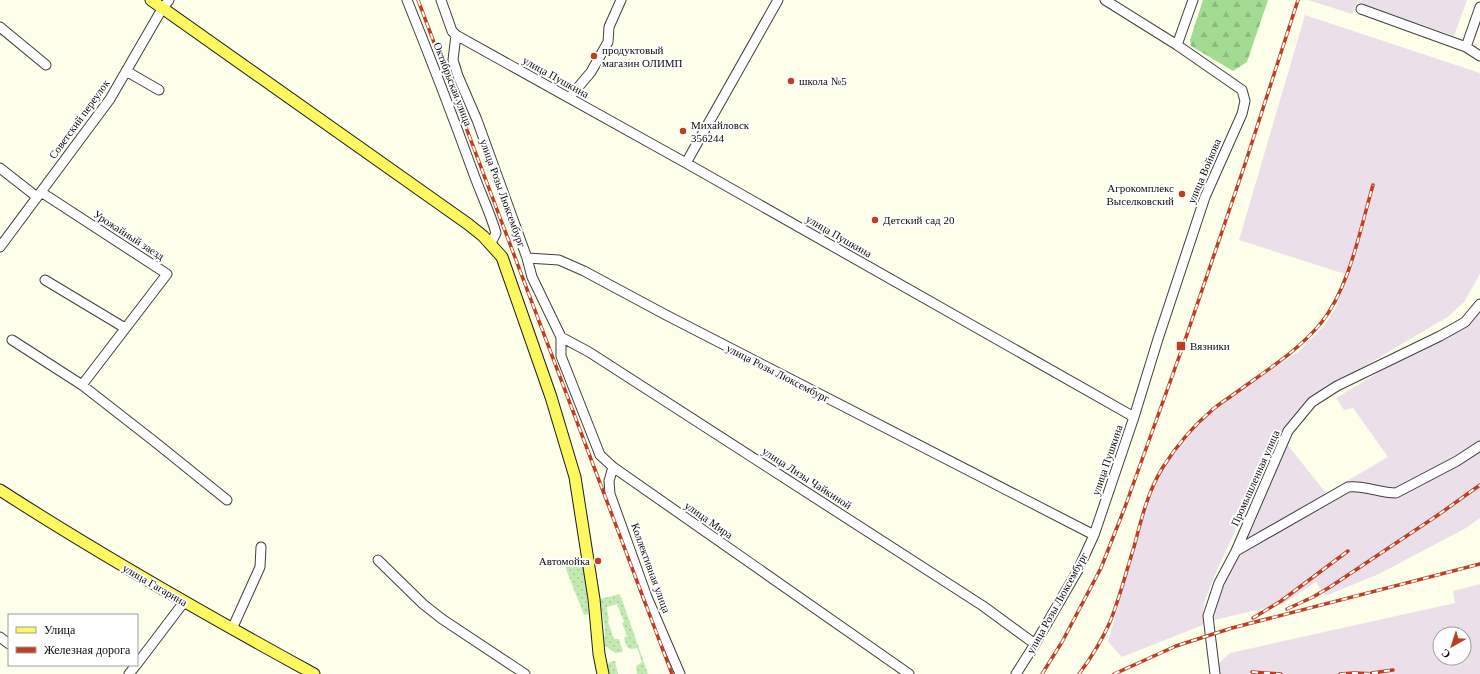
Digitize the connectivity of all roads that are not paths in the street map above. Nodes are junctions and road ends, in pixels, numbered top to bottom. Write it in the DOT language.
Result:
graph roads {
  1 [pos="151,0"];
  2 [pos="407,0"];
  3 [pos="441,0"];
  4 [pos="621,0"];
  5 [pos="778,0"];
  6 [pos="1106,0"];
  7 [pos="1193,0"];
  8 [pos="165,4"];
  9 [pos="1480,7"];
  10 [pos="1361,9"];
  11 [pos="0,27"];
  12 [pos="456,35"];
  13 [pos="1177,44"];
  14 [pos="1466,46"];
  15 [pos="1480,56"];
  16 [pos="46,65"];
  17 [pos="126,71"];
  18 [pos="159,90"];
  19 [pos="569,98"];
  20 [pos="686,163"];
  21 [pos="0,168"];
  22 [pos="39,194"];
  23 [pos="491,243"];
  24 [pos="0,247"];
  25 [pos="526,258"];
  26 [pos="45,280"];
  27 [pos="1480,304"];
  28 [pos="125,328"];
  29 [pos="561,337"];
  30 [pos="12,340"];
  31 [pos="82,385"];
  32 [pos="1134,417"];
  33 [pos="1480,446"];
  34 [pos="613,467"];
  35 [pos="0,490"];
  36 [pos="227,500"];
  37 [pos="1094,535"];
  38 [pos="262,546"];
  39 [pos="1236,550"];
  40 [pos="378,560"];
  41 [pos="184,602"];
  42 [pos="232,629"];
  43 [pos="0,637"];
  44 [pos="8,643"];
  45 [pos="1035,644"];
  46 [pos="138,661"];
  47 [pos="314,674"];
  48 [pos="525,674"];
  49 [pos="603,674"];
  50 [pos="680,674"];
  51 [pos="909,674"];
  52 [pos="1016,674"];
  53 [pos="1216,674"];
  1 -- 8 [label="main road, улица Розы Люксембург"];
  2 -- 23 [label="street, Октябрьская улица"];
  3 -- 12 [label="street"];
  4 -- 19 [label="street"];
  5 -- 20 [label="street"];
  6 -- 13 [label="street, улица Войкова"];
  7 -- 13 [label="street"];
  8 -- 17 [label="street, Советский переулок"];
  8 -- 23 [label="main road, улица Розы Люксембург"];
  9 -- 14 [label="street"];
  10 -- 14 [label="street"];
  11 -- 16 [label="street"];
  12 -- 19 [label="street, улица Пушкина"];
  12 -- 25 [label="street, улица Розы Люксембург"];
  13 -- 32 [label="street, улица Войкова"];
  14 -- 15 [label="street"];
  17 -- 18 [label="street"];
  17 -- 22 [label="street, Советский переулок"];
  19 -- 20 [label="street, улица Пушкина"];
  20 -- 32 [label="street, улица Пушкина"];
  21 -- 22 [label="street"];
  22 -- 24 [label="street, Советский переулок"];
  22 -- 28 [label="street, Урожайный заезд"];
  23 -- 49 [label="main road, улица Розы Люксембург"];
  25 -- 29 [label="street"];
  25 -- 37 [label="street, улица Розы Люксембург"];
  26 -- 28 [label="street"];
  27 -- 39 [label="street, Промышленная улица"];
  28 -- 31 [label="street, Урожайный заезд"];
  29 -- 34 [label="street, улица Мира"];
  29 -- 45 [label="street, улица Лизы Чайкиной"];
  30 -- 31 [label="street"];
  31 -- 36 [label="street"];
  32 -- 37 [label="street, улица Пушкина"];
  33 -- 39 [label="street"];
  34 -- 50 [label="street, Коллективная улица"];
  34 -- 51 [label="street, улица Мира"];
  35 -- 41 [label="main road, улица Гагарина"];
  37 -- 45 [label="street, улица Розы Люксембург"];
  38 -- 42 [label="street"];
  39 -- 53 [label="street, Промышленная улица"];
  40 -- 48 [label="street"];
  41 -- 42 [label="main road, улица Гагарина"];
  41 -- 46 [label="street"];
  42 -- 47 [label="main road, улица Гагарина"];
  43 -- 44 [label="street"];
  45 -- 52 [label="street, улица Розы Люксембург"];
}
